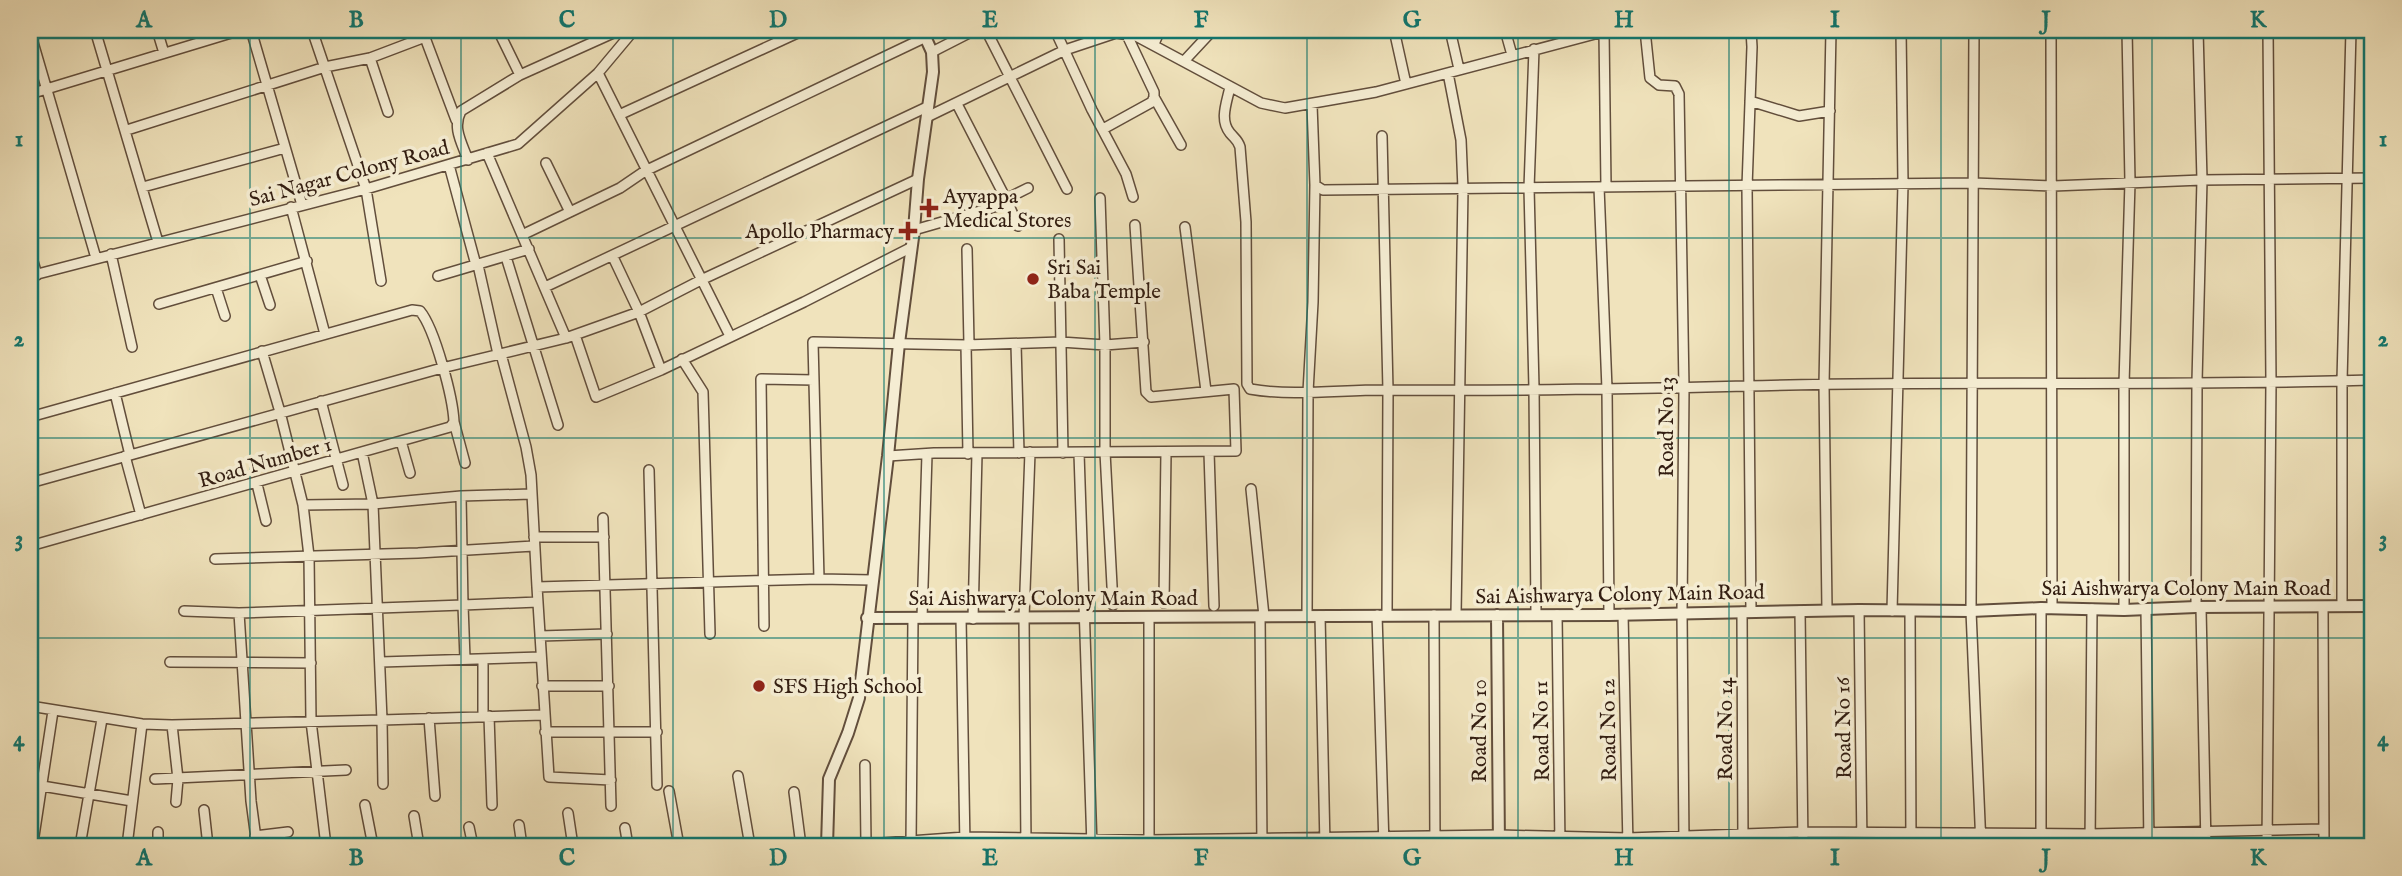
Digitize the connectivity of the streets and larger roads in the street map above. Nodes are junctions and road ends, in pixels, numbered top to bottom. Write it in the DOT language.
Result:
graph roads {
  1 [pos="95,30"];
  2 [pos="157,30"];
  3 [pos="241,30"];
  4 [pos="251,30"];
  5 [pos="312,30"];
  6 [pos="498,30"];
  7 [pos="620,30"];
  8 [pos="634,30"];
  9 [pos="804,30"];
  10 [pos="975,30"];
  11 [pos="986,30"];
  12 [pos="1055,30"];
  13 [pos="1160,30"];
  14 [pos="1213,30"];
  15 [pos="1394,30"];
  16 [pos="1450,30"];
  17 [pos="1505,30"];
  18 [pos="1559,30"];
  19 [pos="1607,30"];
  20 [pos="1645,30"];
  21 [pos="1751,30"];
  22 [pos="1831,30"];
  23 [pos="1901,30"];
  24 [pos="1974,30"];
  25 [pos="2051,30"];
  26 [pos="2127,30"];
  27 [pos="2198,30"];
  28 [pos="2268,30"];
  29 [pos="2351,30"];
  30 [pos="30,32"];
  31 [pos="424,33"];
  32 [pos="1126,33"];
  33 [pos="924,34"];
  34 [pos="1562,41"];
  35 [pos="1154,44"];
  36 [pos="1534,49"];
  37 [pos="1065,50"];
  38 [pos="932,52"];
  39 [pos="164,53"];
  40 [pos="1512,55"];
  41 [pos="370,58"];
  42 [pos="1185,60"];
  43 [pos="325,67"];
  44 [pos="1459,69"];
  45 [pos="107,71"];
  46 [pos="1448,73"];
  47 [pos="598,74"];
  48 [pos="520,75"];
  49 [pos="1010,78"];
  50 [pos="267,84"];
  51 [pos="1406,84"];
  52 [pos="1230,87"];
  53 [pos="45,90"];
  54 [pos="30,94"];
  55 [pos="1154,97"];
  56 [pos="1750,101"];
  57 [pos="957,104"];
  58 [pos="1311,105"];
  59 [pos="1830,111"];
  60 [pos="388,112"];
  61 [pos="927,112"];
  62 [pos="619,115"];
  63 [pos="456,120"];
  64 [pos="1103,129"];
  65 [pos="127,130"];
  66 [pos="1382,136"];
  67 [pos="1181,145"];
  68 [pos="285,148"];
  69 [pos="487,153"];
  70 [pos="468,160"];
  71 [pos="546,163"];
  72 [pos="449,165"];
  73 [pos="645,171"];
  74 [pos="2348,178"];
  75 [pos="2372,178"];
  76 [pos="918,179"];
  77 [pos="2202,180"];
  78 [pos="2269,180"];
  79 [pos="2130,182"];
  80 [pos="1973,183"];
  81 [pos="1903,184"];
  82 [pos="1682,185"];
  83 [pos="1828,185"];
  84 [pos="1315,186"];
  85 [pos="2053,186"];
  86 [pos="143,187"];
  87 [pos="1603,187"];
  88 [pos="1748,187"];
  89 [pos="1028,188"];
  90 [pos="1383,188"];
  91 [pos="1529,188"];
  92 [pos="366,189"];
  93 [pos="1067,189"];
  94 [pos="1463,189"];
  95 [pos="1133,197"];
  96 [pos="1100,198"];
  97 [pos="1007,201"];
  98 [pos="302,205"];
  99 [pos="291,207"];
  100 [pos="570,212"];
  101 [pos="674,225"];
  102 [pos="1135,225"];
  103 [pos="1018,226"];
  104 [pos="1185,227"];
  105 [pos="914,230"];
  106 [pos="522,235"];
  107 [pos="1059,239"];
  108 [pos="158,242"];
  109 [pos="910,248"];
  110 [pos="529,249"];
  111 [pos="967,249"];
  112 [pos="30,251"];
  113 [pos="111,254"];
  114 [pos="506,257"];
  115 [pos="612,257"];
  116 [pos="96,258"];
  117 [pos="307,261"];
  118 [pos="477,265"];
  119 [pos="260,275"];
  120 [pos="33,276"];
  121 [pos="438,276"];
  122 [pos="701,280"];
  123 [pos="381,281"];
  124 [pos="545,287"];
  125 [pos="216,288"];
  126 [pos="159,304"];
  127 [pos="270,305"];
  128 [pos="639,312"];
  129 [pos="225,316"];
  130 [pos="326,334"];
  131 [pos="571,336"];
  132 [pos="730,336"];
  133 [pos="1061,342"];
  134 [pos="1144,342"];
  135 [pos="899,343"];
  136 [pos="1016,344"];
  137 [pos="533,345"];
  138 [pos="968,345"];
  139 [pos="1105,345"];
  140 [pos="131,347"];
  141 [pos="262,351"];
  142 [pos="499,354"];
  143 [pos="682,359"];
  144 [pos="442,368"];
  145 [pos="661,370"];
  146 [pos="814,380"];
  147 [pos="2372,380"];
  148 [pos="2342,381"];
  149 [pos="2053,382"];
  150 [pos="2197,382"];
  151 [pos="2271,382"];
  152 [pos="1897,384"];
  153 [pos="1973,384"];
  154 [pos="2124,384"];
  155 [pos="1825,385"];
  156 [pos="1748,386"];
  157 [pos="1534,388"];
  158 [pos="1684,388"];
  159 [pos="1607,389"];
  160 [pos="1388,390"];
  161 [pos="1206,391"];
  162 [pos="1308,391"];
  163 [pos="1461,391"];
  164 [pos="115,393"];
  165 [pos="321,401"];
  166 [pos="280,412"];
  167 [pos="30,417"];
  168 [pos="454,422"];
  169 [pos="558,425"];
  170 [pos="401,441"];
  171 [pos="362,452"];
  172 [pos="1030,452"];
  173 [pos="1105,452"];
  174 [pos="1166,452"];
  175 [pos="1209,452"];
  176 [pos="1019,453"];
  177 [pos="1063,453"];
  178 [pos="1079,453"];
  179 [pos="927,454"];
  180 [pos="973,454"];
  181 [pos="127,456"];
  182 [pos="888,456"];
  183 [pos="336,459"];
  184 [pos="465,463"];
  185 [pos="649,470"];
  186 [pos="294,471"];
  187 [pos="410,473"];
  188 [pos="30,483"];
  189 [pos="257,484"];
  190 [pos="343,485"];
  191 [pos="1251,489"];
  192 [pos="531,494"];
  193 [pos="461,496"];
  194 [pos="373,503"];
  195 [pos="303,505"];
  196 [pos="141,515"];
  197 [pos="603,518"];
  198 [pos="267,521"];
  199 [pos="604,537"];
  200 [pos="534,541"];
  201 [pos="30,546"];
  202 [pos="463,550"];
  203 [pos="375,555"];
  204 [pos="309,556"];
  205 [pos="215,559"];
  206 [pos="818,579"];
  207 [pos="872,580"];
  208 [pos="763,581"];
  209 [pos="708,583"];
  210 [pos="653,585"];
  211 [pos="605,586"];
  212 [pos="537,587"];
  213 [pos="538,602"];
  214 [pos="1164,603"];
  215 [pos="463,605"];
  216 [pos="1113,605"];
  217 [pos="1214,606"];
  218 [pos="2268,606"];
  219 [pos="2342,606"];
  220 [pos="2372,606"];
  221 [pos="2199,607"];
  222 [pos="2323,607"];
  223 [pos="2046,608"];
  224 [pos="378,609"];
  225 [pos="2092,609"];
  226 [pos="2146,609"];
  227 [pos="1827,610"];
  228 [pos="1859,610"];
  229 [pos="2124,610"];
  230 [pos="184,611"];
  231 [pos="311,611"];
  232 [pos="1747,611"];
  233 [pos="1800,611"];
  234 [pos="1892,611"];
  235 [pos="1910,611"];
  236 [pos="1972,611"];
  237 [pos="239,613"];
  238 [pos="1682,613"];
  239 [pos="1456,614"];
  240 [pos="1536,614"];
  241 [pos="1623,614"];
  242 [pos="1382,615"];
  243 [pos="1434,615"];
  244 [pos="1497,615"];
  245 [pos="1557,615"];
  246 [pos="1609,615"];
  247 [pos="1262,616"];
  248 [pos="1307,616"];
  249 [pos="1320,616"];
  250 [pos="1149,617"];
  251 [pos="867,618"];
  252 [pos="917,618"];
  253 [pos="961,618"];
  254 [pos="1024,618"];
  255 [pos="1085,618"];
  256 [pos="973,619"];
  257 [pos="764,626"];
  258 [pos="607,634"];
  259 [pos="710,634"];
  260 [pos="540,636"];
  261 [pos="541,657"];
  262 [pos="465,659"];
  263 [pos="482,659"];
  264 [pos="170,662"];
  265 [pos="381,662"];
  266 [pos="243,663"];
  267 [pos="311,663"];
  268 [pos="542,686"];
  269 [pos="609,686"];
  270 [pos="30,706"];
  271 [pos="53,710"];
  272 [pos="544,715"];
  273 [pos="486,716"];
  274 [pos="429,718"];
  275 [pos="102,719"];
  276 [pos="382,720"];
  277 [pos="311,721"];
  278 [pos="247,722"];
  279 [pos="142,724"];
  280 [pos="172,725"];
  281 [pos="545,732"];
  282 [pos="657,732"];
  283 [pos="610,733"];
  284 [pos="865,765"];
  285 [pos="346,770"];
  286 [pos="316,772"];
  287 [pos="249,775"];
  288 [pos="738,776"];
  289 [pos="155,779"];
  290 [pos="178,779"];
  291 [pos="611,780"];
  292 [pos="30,784"];
  293 [pos="383,784"];
  294 [pos="657,785"];
  295 [pos="43,787"];
  296 [pos="669,791"];
  297 [pos="794,792"];
  298 [pos="89,793"];
  299 [pos="435,796"];
  300 [pos="132,801"];
  301 [pos="176,802"];
  302 [pos="365,805"];
  303 [pos="492,805"];
  304 [pos="611,806"];
  305 [pos="204,810"];
  306 [pos="568,813"];
  307 [pos="414,816"];
  308 [pos="519,825"];
  309 [pos="469,827"];
  310 [pos="625,828"];
  311 [pos="2324,829"];
  312 [pos="158,832"];
  313 [pos="288,832"];
  314 [pos="1803,832"];
  315 [pos="1982,832"];
  316 [pos="2267,832"];
  317 [pos="1743,833"];
  318 [pos="1862,833"];
  319 [pos="2041,833"];
  320 [pos="2149,833"];
  321 [pos="2206,833"];
  322 [pos="1910,834"];
  323 [pos="2090,834"];
  324 [pos="1685,835"];
  325 [pos="33,836"];
  326 [pos="255,836"];
  327 [pos="1384,836"];
  328 [pos="1559,836"];
  329 [pos="1435,841"];
  330 [pos="1499,841"];
  331 [pos="965,842"];
  332 [pos="1026,842"];
  333 [pos="1092,842"];
  334 [pos="1209,842"];
  335 [pos="1262,842"];
  336 [pos="1325,842"];
  337 [pos="1628,842"];
  338 [pos="911,843"];
  339 [pos="1149,843"];
  340 [pos="866,844"];
  341 [pos="80,846"];
  342 [pos="127,846"];
  343 [pos="158,846"];
  344 [pos="208,846"];
  345 [pos="257,846"];
  346 [pos="326,846"];
  347 [pos="373,846"];
  348 [pos="419,846"];
  349 [pos="473,846"];
  350 [pos="522,846"];
  351 [pos="573,846"];
  352 [pos="628,846"];
  353 [pos="678,846"];
  354 [pos="750,846"];
  355 [pos="801,846"];
  356 [pos="827,846"];
  357 [pos="841,846"];
  358 [pos="1384,846"];
  359 [pos="1560,846"];
  360 [pos="1684,846"];
  361 [pos="1743,846"];
  362 [pos="1803,846"];
  363 [pos="1862,846"];
  364 [pos="1910,846"];
  365 [pos="1982,846"];
  366 [pos="2041,846"];
  367 [pos="2090,846"];
  368 [pos="2149,846"];
  369 [pos="2206,846"];
  370 [pos="2267,846"];
  371 [pos="2324,846"];
  1 -- 45 [label="street"];
  2 -- 39 [label="street"];
  3 -- 39 [label="street"];
  4 -- 50 [label="street"];
  5 -- 43 [label="street"];
  6 -- 48 [label="street"];
  7 -- 48 [label="street"];
  8 -- 47 [label="street, Sai Nagar Colony Road"];
  9 -- 62 [label="street"];
  10 -- 38 [label="street"];
  11 -- 49 [label="street"];
  12 -- 37 [label="street"];
  13 -- 35 [label="street"];
  14 -- 42 [label="street"];
  15 -- 51 [label="street"];
  16 -- 44 [label="street"];
  17 -- 40 [label="street"];
  18 -- 34 [label="street"];
  19 -- 34 [label="street"];
  19 -- 87 [label="street"];
  20 -- 82 [label="street, Road No 13"];
  21 -- 56 [label="street, Road No 14"];
  22 -- 59 [label="street"];
  23 -- 81 [label="street"];
  24 -- 80 [label="street"];
  25 -- 85 [label="street"];
  26 -- 79 [label="street"];
  27 -- 77 [label="street"];
  28 -- 78 [label="street"];
  29 -- 74 [label="street"];
  30 -- 53 [label="street"];
  31 -- 41 [label="street"];
  31 -- 63 [label="street"];
  32 -- 35 [label="street"];
  32 -- 37 [label="street"];
  32 -- 55 [label="street"];
  33 -- 38 [label="street"];
  33 -- 73 [label="street"];
  34 -- 36 [label="street"];
  35 -- 42 [label="street"];
  36 -- 40 [label="street"];
  36 -- 91 [label="street"];
  37 -- 49 [label="street"];
  37 -- 64 [label="street"];
  38 -- 61 [label="street"];
  39 -- 45 [label="street"];
  40 -- 44 [label="street"];
  41 -- 43 [label="street"];
  41 -- 60 [label="street"];
  42 -- 52 [label="street"];
  43 -- 50 [label="street"];
  43 -- 92 [label="street"];
  44 -- 46 [label="street"];
  45 -- 53 [label="street"];
  45 -- 65 [label="street"];
  46 -- 51 [label="street"];
  46 -- 94 [label="street"];
  47 -- 62 [label="street"];
  47 -- 69 [label="street, Sai Nagar Colony Road"];
  48 -- 63 [label="street"];
  49 -- 57 [label="street"];
  49 -- 93 [label="street"];
  50 -- 65 [label="street"];
  50 -- 68 [label="street"];
  51 -- 58 [label="street"];
  52 -- 58 [label="street"];
  52 -- 162 [label="street"];
  53 -- 54 [label="street"];
  53 -- 116 [label="street"];
  55 -- 64 [label="street"];
  55 -- 67 [label="street"];
  56 -- 59 [label="street"];
  56 -- 88 [label="street, Road No 14"];
  57 -- 61 [label="street"];
  57 -- 97 [label="street"];
  58 -- 84 [label="street"];
  59 -- 83 [label="street"];
  61 -- 76 [label="street"];
  61 -- 101 [label="street"];
  62 -- 73 [label="street"];
  63 -- 70 [label="street"];
  64 -- 95 [label="street"];
  65 -- 86 [label="street"];
  66 -- 90 [label="street"];
  68 -- 86 [label="street"];
  68 -- 98 [label="street"];
  69 -- 70 [label="street, Sai Nagar Colony Road"];
  69 -- 106 [label="street"];
  70 -- 72 [label="street, Sai Nagar Colony Road"];
  71 -- 100 [label="street"];
  72 -- 92 [label="street, Sai Nagar Colony Road"];
  72 -- 118 [label="street"];
  73 -- 100 [label="street"];
  73 -- 101 [label="street"];
  74 -- 75 [label="street"];
  74 -- 78 [label="street"];
  74 -- 148 [label="street"];
  76 -- 105 [label="street"];
  76 -- 122 [label="street"];
  77 -- 78 [label="street"];
  77 -- 79 [label="street"];
  77 -- 150 [label="street"];
  78 -- 151 [label="street"];
  79 -- 85 [label="street"];
  79 -- 154 [label="street"];
  80 -- 81 [label="street"];
  80 -- 85 [label="street"];
  80 -- 153 [label="street"];
  81 -- 83 [label="street"];
  81 -- 152 [label="street"];
  82 -- 87 [label="street"];
  82 -- 88 [label="street"];
  82 -- 158 [label="street, Road No 13"];
  83 -- 88 [label="street"];
  83 -- 155 [label="street"];
  84 -- 90 [label="street"];
  84 -- 162 [label="street"];
  85 -- 149 [label="street"];
  86 -- 108 [label="street"];
  87 -- 91 [label="street"];
  87 -- 159 [label="street"];
  88 -- 156 [label="street, Road No 14"];
  89 -- 97 [label="street"];
  90 -- 94 [label="street"];
  90 -- 160 [label="street"];
  91 -- 94 [label="street"];
  91 -- 157 [label="street"];
  92 -- 98 [label="street, Sai Nagar Colony Road"];
  92 -- 123 [label="street"];
  94 -- 163 [label="street"];
  96 -- 139 [label="street"];
  97 -- 103 [label="street"];
  97 -- 105 [label="street"];
  98 -- 99 [label="street, Sai Nagar Colony Road"];
  99 -- 108 [label="street, Sai Nagar Colony Road"];
  99 -- 117 [label="street"];
  100 -- 106 [label="street"];
  101 -- 115 [label="street"];
  101 -- 122 [label="street"];
  102 -- 134 [label="street"];
  104 -- 161 [label="street"];
  105 -- 109 [label="street"];
  106 -- 110 [label="street"];
  107 -- 133 [label="street"];
  108 -- 113 [label="street, Sai Nagar Colony Road"];
  109 -- 132 [label="street"];
  109 -- 135 [label="street"];
  110 -- 114 [label="street"];
  110 -- 124 [label="street"];
  111 -- 138 [label="street"];
  112 -- 120 [label="street"];
  113 -- 116 [label="street, Sai Nagar Colony Road"];
  113 -- 140 [label="street"];
  114 -- 118 [label="street"];
  114 -- 137 [label="street"];
  115 -- 124 [label="street"];
  115 -- 128 [label="street"];
  116 -- 120 [label="street, Sai Nagar Colony Road"];
  117 -- 119 [label="street"];
  117 -- 130 [label="street"];
  118 -- 121 [label="street"];
  118 -- 142 [label="street"];
  119 -- 125 [label="street"];
  119 -- 127 [label="street"];
  122 -- 128 [label="street"];
  122 -- 132 [label="street"];
  124 -- 131 [label="street"];
  125 -- 126 [label="street"];
  125 -- 129 [label="street"];
  128 -- 131 [label="street"];
  128 -- 145 [label="street"];
  130 -- 141 [label="street"];
  130 -- 144 [label="street"];
  131 -- 137 [label="street"];
  131 -- 145 [label="street"];
  132 -- 143 [label="street"];
  133 -- 136 [label="street"];
  133 -- 139 [label="street"];
  133 -- 177 [label="street"];
  134 -- 139 [label="street"];
  134 -- 161 [label="street"];
  135 -- 138 [label="street"];
  135 -- 146 [label="street"];
  135 -- 182 [label="street"];
  136 -- 138 [label="street"];
  136 -- 176 [label="street"];
  137 -- 142 [label="street"];
  137 -- 169 [label="street"];
  138 -- 180 [label="street"];
  139 -- 173 [label="street"];
  141 -- 164 [label="street"];
  141 -- 166 [label="street"];
  142 -- 144 [label="street"];
  142 -- 192 [label="street"];
  143 -- 145 [label="street"];
  143 -- 209 [label="street"];
  144 -- 165 [label="street"];
  144 -- 168 [label="street"];
  146 -- 206 [label="street"];
  146 -- 208 [label="street"];
  147 -- 148 [label="street"];
  148 -- 151 [label="street"];
  148 -- 219 [label="street"];
  149 -- 153 [label="street"];
  149 -- 154 [label="street"];
  149 -- 223 [label="street"];
  150 -- 151 [label="street"];
  150 -- 154 [label="street"];
  150 -- 221 [label="street"];
  151 -- 218 [label="street"];
  152 -- 153 [label="street"];
  152 -- 155 [label="street"];
  152 -- 234 [label="street"];
  153 -- 236 [label="street"];
  154 -- 229 [label="street"];
  155 -- 156 [label="street"];
  155 -- 227 [label="street"];
  156 -- 158 [label="street"];
  156 -- 232 [label="street, Road No 14"];
  157 -- 159 [label="street"];
  157 -- 163 [label="street"];
  157 -- 240 [label="street"];
  158 -- 159 [label="street"];
  158 -- 238 [label="street, Road No 13"];
  159 -- 246 [label="street"];
  160 -- 162 [label="street"];
  160 -- 163 [label="street"];
  160 -- 242 [label="street"];
  161 -- 175 [label="street"];
  162 -- 248 [label="street"];
  163 -- 239 [label="street"];
  164 -- 167 [label="street"];
  164 -- 181 [label="street"];
  165 -- 166 [label="street"];
  165 -- 183 [label="street"];
  166 -- 181 [label="street"];
  166 -- 186 [label="street"];
  168 -- 170 [label="street, Road Number 1"];
  168 -- 184 [label="street"];
  170 -- 171 [label="street, Road Number 1"];
  170 -- 187 [label="street"];
  171 -- 183 [label="street, Road Number 1"];
  171 -- 194 [label="street"];
  172 -- 176 [label="street"];
  172 -- 177 [label="street"];
  172 -- 254 [label="street"];
  173 -- 174 [label="street"];
  173 -- 178 [label="street"];
  173 -- 216 [label="street"];
  174 -- 175 [label="street"];
  174 -- 214 [label="street"];
  175 -- 217 [label="street"];
  176 -- 180 [label="street"];
  177 -- 178 [label="street"];
  178 -- 255 [label="street"];
  179 -- 180 [label="street"];
  179 -- 182 [label="street"];
  179 -- 252 [label="street"];
  180 -- 256 [label="street"];
  181 -- 188 [label="street"];
  181 -- 196 [label="street"];
  182 -- 207 [label="street"];
  183 -- 186 [label="street, Road Number 1"];
  183 -- 190 [label="street"];
  185 -- 210 [label="street"];
  186 -- 189 [label="street, Road Number 1"];
  186 -- 195 [label="street"];
  189 -- 196 [label="street, Road Number 1"];
  189 -- 198 [label="street"];
  191 -- 247 [label="street"];
  192 -- 193 [label="street"];
  192 -- 200 [label="street"];
  193 -- 194 [label="street"];
  193 -- 202 [label="street"];
  194 -- 195 [label="street"];
  194 -- 203 [label="street"];
  195 -- 204 [label="street"];
  196 -- 201 [label="street, Road Number 1"];
  197 -- 199 [label="street"];
  199 -- 200 [label="street"];
  199 -- 211 [label="street"];
  200 -- 202 [label="street"];
  200 -- 212 [label="street"];
  202 -- 203 [label="street"];
  202 -- 215 [label="street"];
  203 -- 204 [label="street"];
  203 -- 224 [label="street"];
  204 -- 205 [label="street"];
  204 -- 231 [label="street"];
  206 -- 207 [label="street"];
  206 -- 208 [label="street"];
  207 -- 251 [label="street"];
  208 -- 209 [label="street"];
  208 -- 257 [label="street"];
  209 -- 210 [label="street"];
  209 -- 259 [label="street"];
  210 -- 211 [label="street"];
  210 -- 282 [label="street"];
  211 -- 212 [label="street"];
  211 -- 258 [label="street"];
  212 -- 213 [label="street"];
  213 -- 215 [label="street"];
  213 -- 260 [label="street"];
  215 -- 224 [label="street"];
  215 -- 262 [label="street"];
  218 -- 221 [label="street, Sai Aishwarya Colony Main Road"];
  218 -- 222 [label="street, Sai Aishwarya Colony Main Road"];
  218 -- 316 [label="street"];
  219 -- 220 [label="street, Sai Aishwarya Colony Main Road"];
  219 -- 222 [label="street, Sai Aishwarya Colony Main Road"];
  221 -- 226 [label="street, Sai Aishwarya Colony Main Road"];
  221 -- 321 [label="street"];
  222 -- 311 [label="street"];
  223 -- 225 [label="street, Sai Aishwarya Colony Main Road"];
  223 -- 236 [label="street, Sai Aishwarya Colony Main Road"];
  223 -- 319 [label="street"];
  224 -- 231 [label="street"];
  224 -- 265 [label="street"];
  225 -- 229 [label="street, Sai Aishwarya Colony Main Road"];
  225 -- 323 [label="street"];
  226 -- 229 [label="street, Sai Aishwarya Colony Main Road"];
  226 -- 320 [label="street"];
  227 -- 228 [label="street, Sai Aishwarya Colony Main Road"];
  227 -- 233 [label="street, Sai Aishwarya Colony Main Road"];
  228 -- 234 [label="street, Sai Aishwarya Colony Main Road"];
  228 -- 318 [label="street, Road No 16"];
  230 -- 237 [label="street"];
  231 -- 237 [label="street"];
  231 -- 267 [label="street"];
  232 -- 233 [label="street, Sai Aishwarya Colony Main Road"];
  232 -- 238 [label="street, Sai Aishwarya Colony Main Road"];
  232 -- 317 [label="street, Road No 14"];
  233 -- 314 [label="street"];
  234 -- 235 [label="street, Sai Aishwarya Colony Main Road"];
  235 -- 236 [label="street, Sai Aishwarya Colony Main Road"];
  235 -- 322 [label="street"];
  236 -- 315 [label="street"];
  237 -- 266 [label="street"];
  238 -- 241 [label="street, Sai Aishwarya Colony Main Road"];
  238 -- 324 [label="street, Road No 13"];
  239 -- 243 [label="street, Sai Aishwarya Colony Main Road"];
  239 -- 244 [label="street, Sai Aishwarya Colony Main Road"];
  240 -- 244 [label="street, Sai Aishwarya Colony Main Road"];
  240 -- 245 [label="street, Sai Aishwarya Colony Main Road"];
  241 -- 246 [label="street, Sai Aishwarya Colony Main Road"];
  241 -- 337 [label="street, Road No 12"];
  242 -- 243 [label="street, Sai Aishwarya Colony Main Road"];
  242 -- 249 [label="street, Sai Aishwarya Colony Main Road"];
  242 -- 327 [label="street"];
  243 -- 329 [label="street"];
  244 -- 330 [label="street, Road No 10"];
  245 -- 246 [label="street, Sai Aishwarya Colony Main Road"];
  245 -- 328 [label="street, Road No 11"];
  247 -- 248 [label="street, Sai Aishwarya Colony Main Road"];
  247 -- 250 [label="street, Sai Aishwarya Colony Main Road"];
  247 -- 335 [label="street"];
  248 -- 249 [label="street, Sai Aishwarya Colony Main Road"];
  249 -- 336 [label="street"];
  250 -- 255 [label="street, Sai Aishwarya Colony Main Road"];
  250 -- 339 [label="street"];
  251 -- 252 [label="street, Sai Aishwarya Colony Main Road"];
  251 -- 356 [label="street"];
  252 -- 253 [label="street, Sai Aishwarya Colony Main Road"];
  252 -- 338 [label="street"];
  253 -- 256 [label="street, Sai Aishwarya Colony Main Road"];
  253 -- 331 [label="street"];
  254 -- 255 [label="street, Sai Aishwarya Colony Main Road"];
  254 -- 256 [label="street, Sai Aishwarya Colony Main Road"];
  254 -- 332 [label="street"];
  255 -- 333 [label="street"];
  258 -- 260 [label="street"];
  258 -- 269 [label="street"];
  260 -- 261 [label="street"];
  261 -- 263 [label="street"];
  261 -- 268 [label="street"];
  262 -- 263 [label="street"];
  262 -- 265 [label="street"];
  263 -- 273 [label="street"];
  264 -- 266 [label="street"];
  265 -- 276 [label="street"];
  266 -- 267 [label="street"];
  266 -- 278 [label="street"];
  267 -- 277 [label="street"];
  268 -- 269 [label="street"];
  268 -- 272 [label="street"];
  269 -- 283 [label="street"];
  270 -- 271 [label="street"];
  271 -- 275 [label="street"];
  271 -- 295 [label="street"];
  272 -- 273 [label="street"];
  272 -- 281 [label="street"];
  273 -- 274 [label="street"];
  273 -- 303 [label="street"];
  274 -- 276 [label="street"];
  274 -- 299 [label="street"];
  275 -- 279 [label="street"];
  275 -- 298 [label="street"];
  276 -- 277 [label="street"];
  276 -- 293 [label="street"];
  277 -- 278 [label="street"];
  277 -- 286 [label="street"];
  278 -- 280 [label="street"];
  278 -- 287 [label="street"];
  279 -- 280 [label="street"];
  279 -- 300 [label="street"];
  280 -- 290 [label="street"];
  281 -- 283 [label="street"];
  281 -- 291 [label="street"];
  282 -- 283 [label="street"];
  282 -- 294 [label="street"];
  283 -- 291 [label="street"];
  284 -- 340 [label="street"];
  285 -- 286 [label="street"];
  286 -- 287 [label="street"];
  286 -- 346 [label="street"];
  287 -- 290 [label="street"];
  287 -- 326 [label="street"];
  288 -- 354 [label="street"];
  289 -- 290 [label="street"];
  290 -- 301 [label="street"];
  291 -- 304 [label="street"];
  292 -- 295 [label="street"];
  295 -- 298 [label="street"];
  295 -- 325 [label="street"];
  296 -- 353 [label="street"];
  297 -- 355 [label="street"];
  298 -- 300 [label="street"];
  298 -- 341 [label="street"];
  300 -- 342 [label="street"];
  302 -- 347 [label="street"];
  305 -- 344 [label="street"];
  306 -- 351 [label="street"];
  307 -- 348 [label="street"];
  308 -- 350 [label="street"];
  309 -- 349 [label="street"];
  310 -- 352 [label="street"];
  311 -- 316 [label="street"];
  311 -- 371 [label="street"];
  312 -- 343 [label="street"];
  313 -- 326 [label="street"];
  314 -- 317 [label="street"];
  314 -- 318 [label="street"];
  314 -- 362 [label="street"];
  315 -- 319 [label="street"];
  315 -- 322 [label="street"];
  315 -- 365 [label="street"];
  316 -- 321 [label="street"];
  316 -- 370 [label="street"];
  317 -- 324 [label="street"];
  317 -- 361 [label="street, Road No 14"];
  318 -- 322 [label="street"];
  318 -- 363 [label="street, Road No 16"];
  319 -- 323 [label="street"];
  319 -- 366 [label="street"];
  320 -- 321 [label="street"];
  320 -- 323 [label="street"];
  320 -- 368 [label="street"];
  321 -- 369 [label="street"];
  322 -- 364 [label="street"];
  323 -- 367 [label="street"];
  324 -- 337 [label="street"];
  324 -- 360 [label="street, Road No 13"];
  326 -- 345 [label="street"];
  327 -- 329 [label="street"];
  327 -- 336 [label="street"];
  327 -- 358 [label="street"];
  328 -- 330 [label="street"];
  328 -- 337 [label="street"];
  328 -- 359 [label="street, Road No 11"];
  329 -- 330 [label="street"];
  331 -- 332 [label="street"];
  331 -- 338 [label="street"];
  332 -- 333 [label="street"];
  333 -- 339 [label="street"];
  334 -- 335 [label="street"];
  334 -- 339 [label="street"];
  335 -- 336 [label="street"];
  338 -- 340 [label="street"];
  340 -- 357 [label="street"];
}
